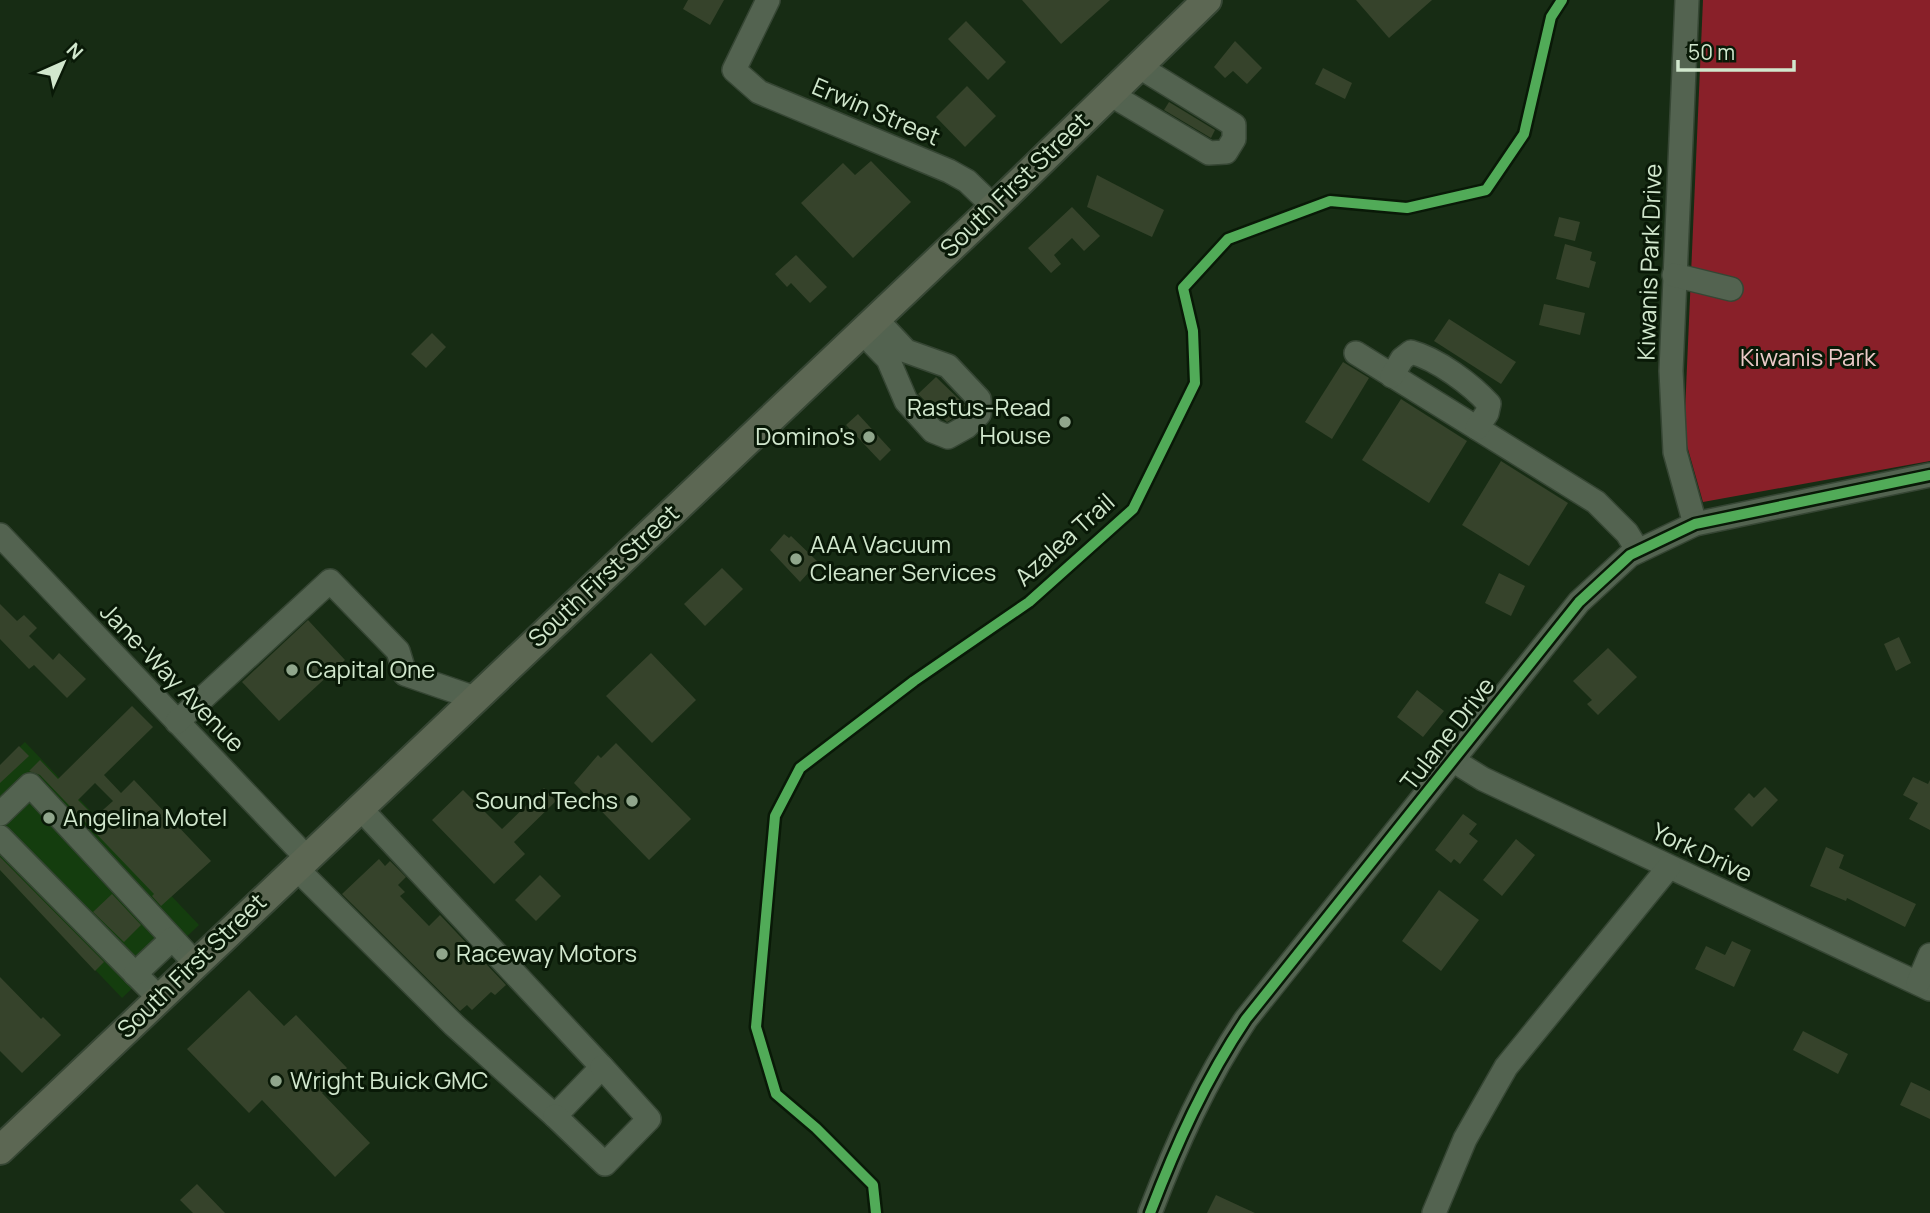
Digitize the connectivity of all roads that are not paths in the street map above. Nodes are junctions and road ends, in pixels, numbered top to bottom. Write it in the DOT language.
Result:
graph roads {
  1 [pos="768,0"];
  2 [pos="1207,0"];
  3 [pos="1687,0"];
  4 [pos="1138,66"];
  5 [pos="1110,94"];
  6 [pos="994,207"];
  7 [pos="1674,275"];
  8 [pos="1731,289"];
  9 [pos="869,325"];
  10 [pos="1356,353"];
  11 [pos="1392,376"];
  12 [pos="1477,428"];
  13 [pos="1930,475"];
  14 [pos="1695,524"];
  15 [pos="0,535"];
  16 [pos="1638,551"];
  17 [pos="475,698"];
  18 [pos="177,722"];
  19 [pos="1454,761"];
  20 [pos="359,807"];
  21 [pos="0,814"];
  22 [pos="0,837"];
  23 [pos="301,862"];
  24 [pos="1669,867"];
  25 [pos="173,939"];
  26 [pos="1930,956"];
  27 [pos="195,963"];
  28 [pos="135,974"];
  29 [pos="1924,986"];
  30 [pos="159,998"];
  31 [pos="602,1067"];
  32 [pos="555,1116"];
  33 [pos="0,1150"];
  34 [pos="1150,1213"];
  35 [pos="1434,1213"];
  1 -- 6 [label="street, Erwin Street"];
  2 -- 4 [label="main road, South First Street"];
  3 -- 7 [label="street, Kiwanis Park Drive"];
  4 -- 5 [label="main road, South First Street"];
  4 -- 5 [label="street"];
  5 -- 6 [label="main road, South First Street"];
  6 -- 9 [label="main road, South First Street"];
  7 -- 8 [label="street"];
  7 -- 14 [label="street, Kiwanis Park Drive"];
  9 -- 9 [label="street"];
  9 -- 17 [label="main road, South First Street"];
  10 -- 11 [label="street"];
  11 -- 12 [label="street"];
  11 -- 12 [label="street"];
  12 -- 16 [label="street"];
  13 -- 14 [label="street, Tulane Drive"];
  14 -- 16 [label="street, Tulane Drive"];
  15 -- 18 [label="street, Jane-Way Avenue"];
  16 -- 19 [label="street, Tulane Drive"];
  17 -- 18 [label="street"];
  17 -- 20 [label="main road, South First Street"];
  18 -- 23 [label="street, Jane-Way Avenue"];
  19 -- 24 [label="street, York Drive"];
  19 -- 34 [label="street, Tulane Drive"];
  20 -- 23 [label="main road, South First Street"];
  20 -- 31 [label="street"];
  21 -- 25 [label="street"];
  22 -- 28 [label="street"];
  23 -- 27 [label="main road, South First Street"];
  23 -- 32 [label="street, Jane-Way Avenue"];
  24 -- 29 [label="street, York Drive"];
  24 -- 35 [label="street"];
  25 -- 27 [label="street"];
  25 -- 28 [label="street"];
  26 -- 29 [label="street"];
  27 -- 30 [label="main road, South First Street"];
  28 -- 30 [label="street"];
  30 -- 33 [label="main road, South First Street"];
  31 -- 32 [label="street"];
  31 -- 32 [label="street, Jane-Way Avenue"];
}
